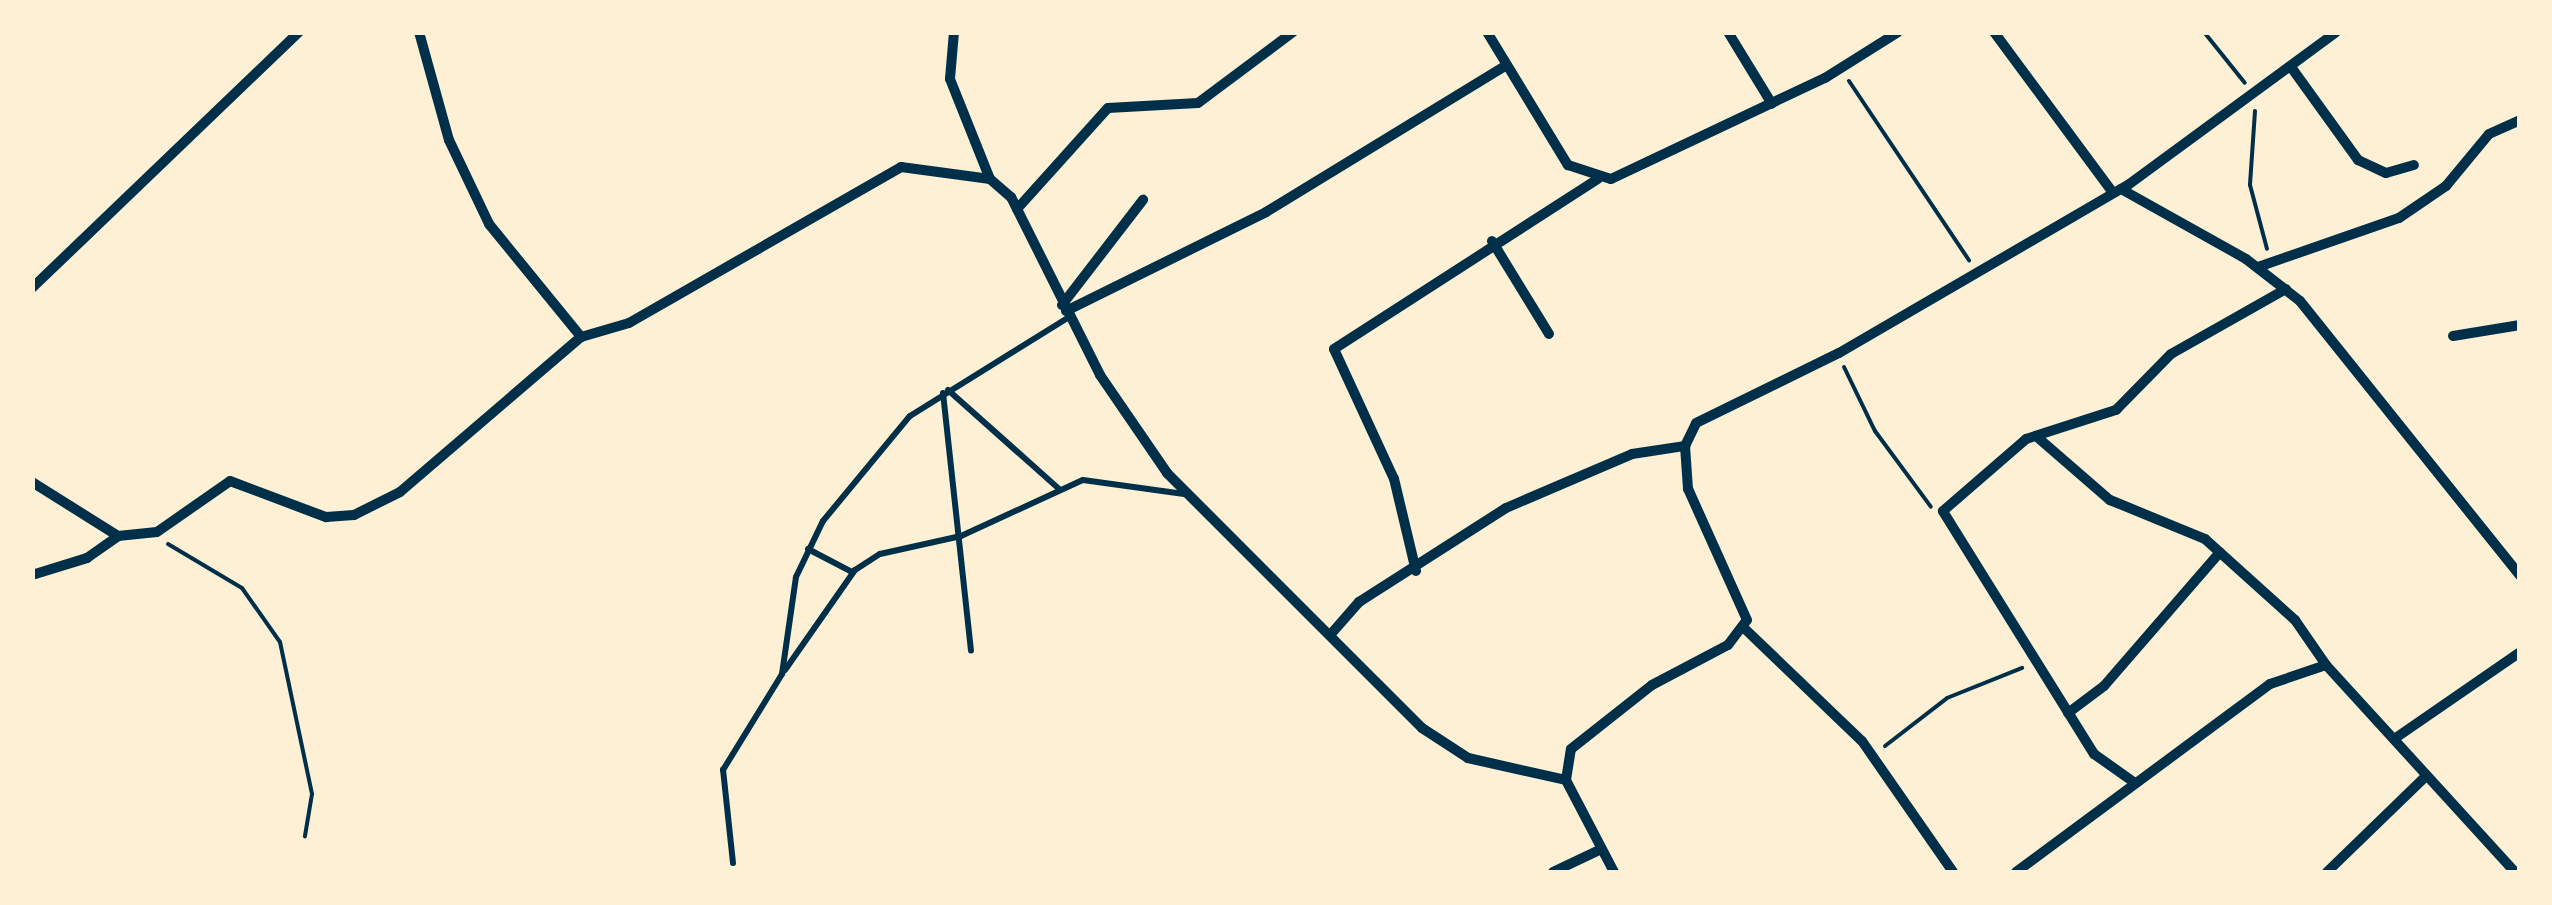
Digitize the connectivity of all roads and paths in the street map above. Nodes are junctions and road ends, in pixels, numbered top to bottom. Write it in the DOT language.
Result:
graph roads {
  1 [pos="299,32"];
  2 [pos="419,32"];
  3 [pos="954,32"];
  4 [pos="1293,32"];
  5 [pos="1488,32"];
  6 [pos="1728,32"];
  7 [pos="1898,32"];
  8 [pos="1994,32"];
  9 [pos="2204,32"];
  10 [pos="2336,32"];
  11 [pos="1507,65"];
  12 [pos="2290,67"];
  13 [pos="1841,69"];
  14 [pos="2255,94"];
  15 [pos="1772,104"];
  16 [pos="2520,120"];
  17 [pos="2414,164"];
  18 [pos="990,179"];
  19 [pos="1598,179"];
  20 [pos="2117,191"];
  21 [pos="1142,200"];
  22 [pos="1017,209"];
  23 [pos="1492,241"];
  24 [pos="2270,263"];
  25 [pos="2258,267"];
  26 [pos="1979,274"];
  27 [pos="32,288"];
  28 [pos="2286,289"];
  29 [pos="1066,311"];
  30 [pos="2520,325"];
  31 [pos="1550,334"];
  32 [pos="2453,336"];
  33 [pos="581,337"];
  34 [pos="1839,354"];
  35 [pos="945,391"];
  36 [pos="2036,436"];
  37 [pos="1685,446"];
  38 [pos="32,482"];
  39 [pos="1059,489"];
  40 [pos="1186,494"];
  41 [pos="1941,519"];
  42 [pos="118,536"];
  43 [pos="145,536"];
  44 [pos="961,536"];
  45 [pos="808,549"];
  46 [pos="2220,552"];
  47 [pos="856,569"];
  48 [pos="1416,570"];
  49 [pos="32,575"];
  50 [pos="2520,576"];
  51 [pos="1744,628"];
  52 [pos="1331,634"];
  53 [pos="971,650"];
  54 [pos="2520,652"];
  55 [pos="2035,660"];
  56 [pos="2326,665"];
  57 [pos="782,675"];
  58 [pos="2068,714"];
  59 [pos="2397,737"];
  60 [pos="1874,756"];
  61 [pos="2425,777"];
  62 [pos="1566,780"];
  63 [pos="2135,783"];
  64 [pos="306,836"];
  65 [pos="1597,851"];
  66 [pos="733,862"];
  67 [pos="1553,872"];
  68 [pos="1614,872"];
  69 [pos="1954,872"];
  70 [pos="2016,872"];
  71 [pos="2327,872"];
  72 [pos="2514,872"];
  1 -- 27 [label="street"];
  2 -- 33 [label="street"];
  3 -- 18 [label="street"];
  4 -- 22 [label="street"];
  5 -- 11 [label="street"];
  6 -- 15 [label="street"];
  7 -- 13 [label="street"];
  8 -- 20 [label="street"];
  9 -- 14 [label="path"];
  10 -- 12 [label="street"];
  11 -- 19 [label="street"];
  11 -- 29 [label="street"];
  12 -- 14 [label="street"];
  12 -- 17 [label="street"];
  13 -- 15 [label="street"];
  13 -- 26 [label="path"];
  14 -- 20 [label="street"];
  14 -- 24 [label="path"];
  15 -- 19 [label="street"];
  16 -- 24 [label="street"];
  18 -- 22 [label="street"];
  18 -- 33 [label="street"];
  19 -- 23 [label="street"];
  20 -- 25 [label="street"];
  20 -- 26 [label="street"];
  21 -- 29 [label="street"];
  22 -- 29 [label="street"];
  23 -- 31 [label="street"];
  23 -- 48 [label="street"];
  24 -- 25 [label="street"];
  25 -- 28 [label="street"];
  26 -- 34 [label="street"];
  28 -- 36 [label="street"];
  28 -- 50 [label="street"];
  29 -- 35 [label="lane"];
  29 -- 40 [label="street"];
  30 -- 32 [label="street"];
  33 -- 43 [label="street"];
  34 -- 37 [label="street"];
  34 -- 41 [label="path"];
  35 -- 39 [label="lane"];
  35 -- 44 [label="lane"];
  35 -- 45 [label="lane"];
  36 -- 41 [label="street"];
  36 -- 46 [label="street"];
  37 -- 48 [label="street"];
  37 -- 51 [label="street"];
  38 -- 42 [label="street"];
  39 -- 40 [label="lane"];
  39 -- 44 [label="lane"];
  40 -- 52 [label="street"];
  41 -- 55 [label="street"];
  42 -- 43 [label="street"];
  42 -- 49 [label="street"];
  43 -- 64 [label="path"];
  44 -- 47 [label="lane"];
  44 -- 53 [label="lane"];
  45 -- 47 [label="lane"];
  45 -- 57 [label="lane"];
  46 -- 56 [label="street"];
  46 -- 58 [label="street"];
  47 -- 57 [label="lane"];
  48 -- 52 [label="street"];
  51 -- 60 [label="street"];
  51 -- 62 [label="street"];
  52 -- 62 [label="street"];
  54 -- 59 [label="street"];
  55 -- 58 [label="street"];
  55 -- 60 [label="path"];
  56 -- 59 [label="street"];
  56 -- 63 [label="street"];
  57 -- 66 [label="lane"];
  58 -- 63 [label="street"];
  59 -- 61 [label="street"];
  60 -- 69 [label="street"];
  61 -- 71 [label="street"];
  61 -- 72 [label="street"];
  62 -- 65 [label="street"];
  63 -- 70 [label="street"];
  65 -- 67 [label="street"];
  65 -- 68 [label="street"];
}
